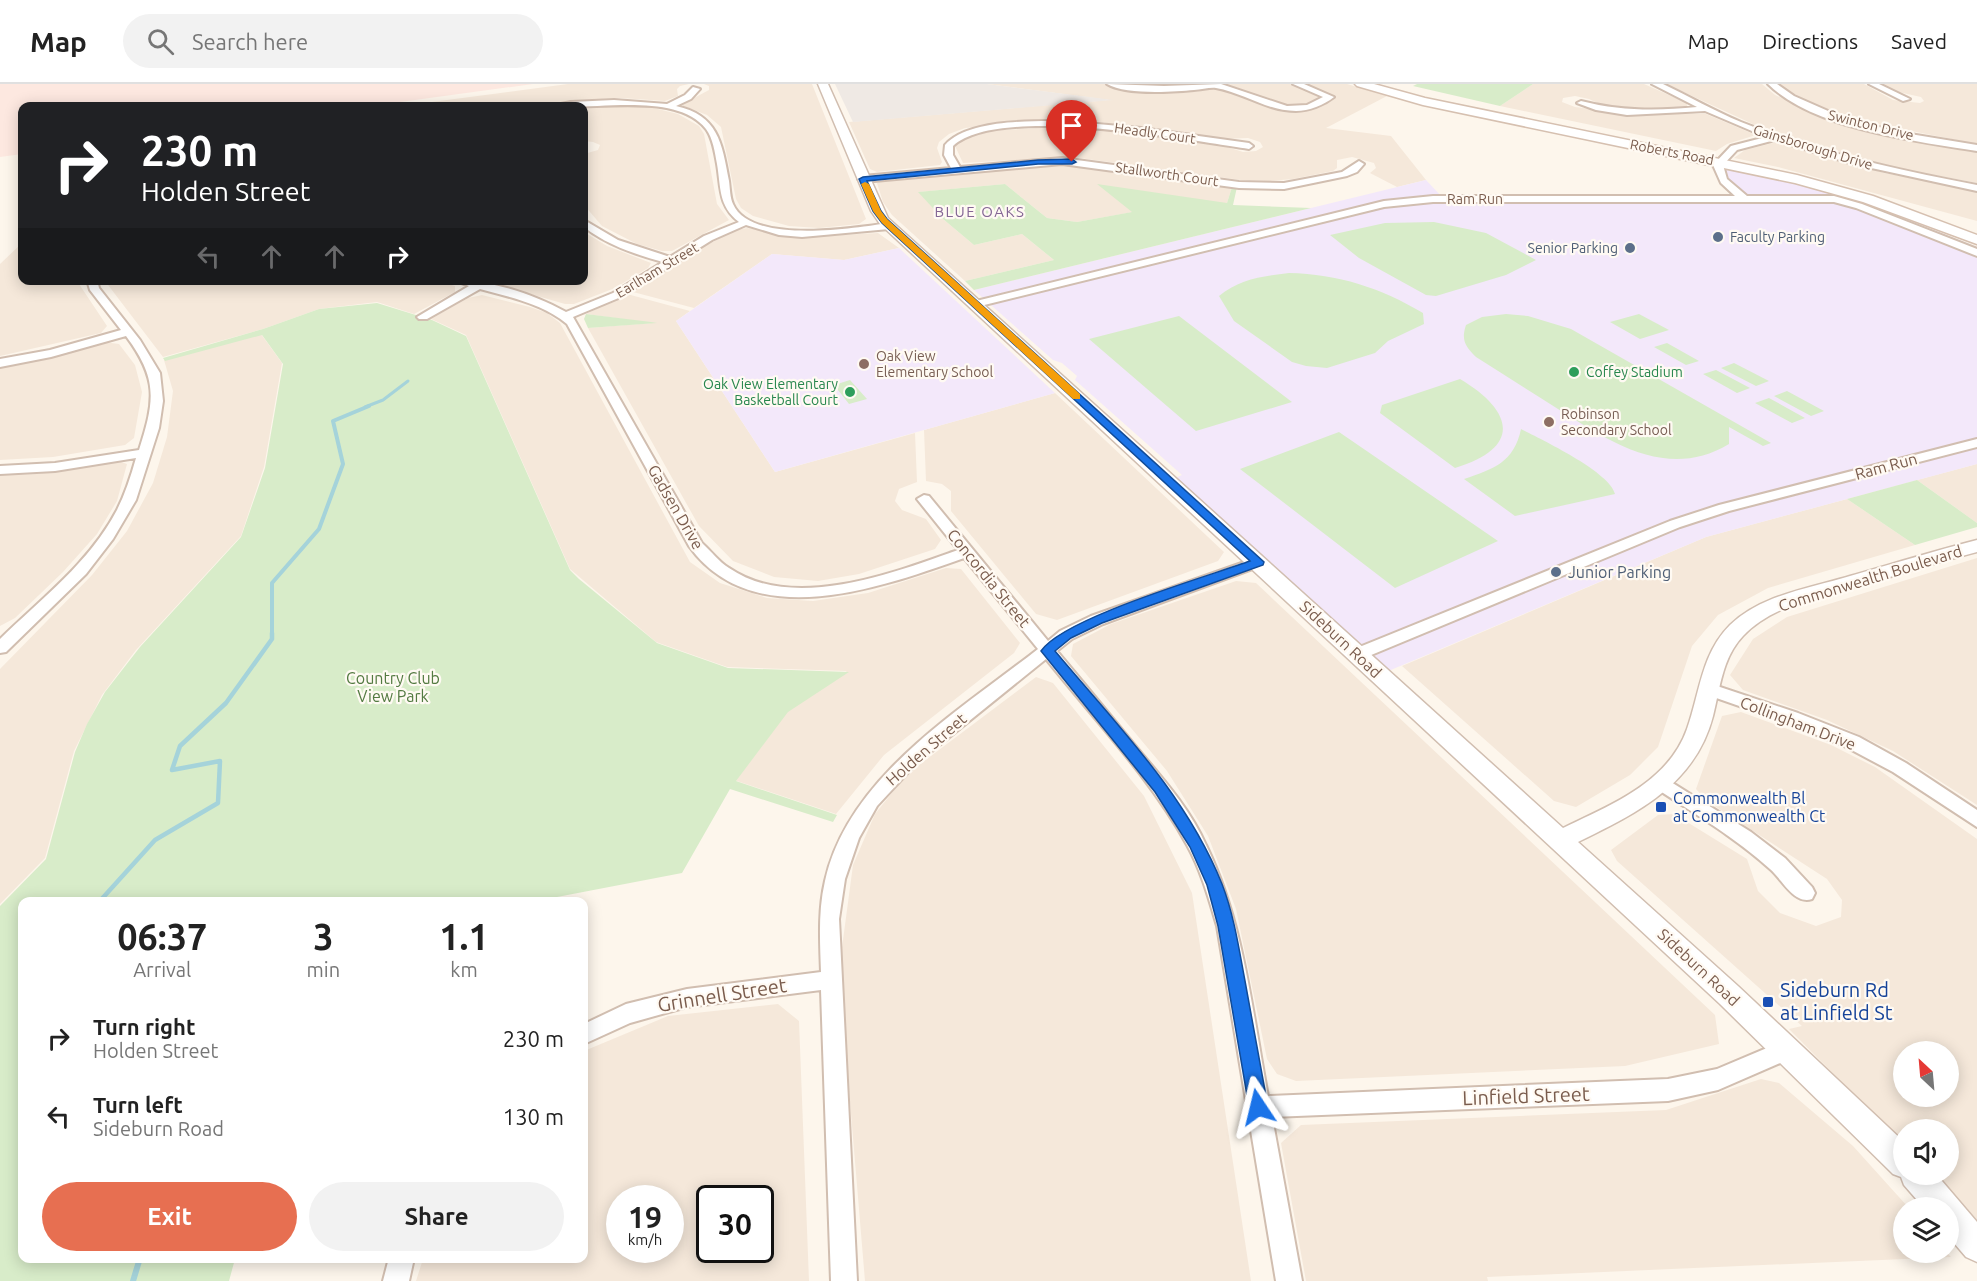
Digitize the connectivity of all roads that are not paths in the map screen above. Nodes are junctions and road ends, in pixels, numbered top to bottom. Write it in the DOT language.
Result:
graph roads {
  1 [pos="823,84"];
  2 [pos="1111,84"];
  3 [pos="1297,84"];
  4 [pos="1361,84"];
  5 [pos="1656,84"];
  6 [pos="1772,84"];
  7 [pos="1873,84"];
  8 [pos="1217,85"];
  9 [pos="696,89"];
  10 [pos="1906,99"];
  11 [pos="1581,103"];
  12 [pos="588,104"];
  13 [pos="667,106"];
  14 [pos="1705,109"];
  15 [pos="1776,137"];
  16 [pos="1249,146"];
  17 [pos="1977,148"];
  18 [pos="1720,161"];
  19 [pos="1359,164"];
  20 [pos="957,170"];
  21 [pos="863,179"];
  22 [pos="1977,188"];
  23 [pos="1745,199"];
  24 [pos="746,222"];
  25 [pos="588,226"];
  26 [pos="889,226"];
  27 [pos="1977,240"];
  28 [pos="1977,253"];
  29 [pos="671,261"];
  30 [pos="93,285"];
  31 [pos="475,285"];
  32 [pos="478,286"];
  33 [pos="976,304"];
  34 [pos="566,316"];
  35 [pos="423,317"];
  36 [pos="127,332"];
  37 [pos="0,363"];
  38 [pos="1977,443"];
  39 [pos="144,453"];
  40 [pos="0,470"];
  41 [pos="924,499"];
  42 [pos="1977,546"];
  43 [pos="968,552"];
  44 [pos="1258,562"];
  45 [pos="0,647"];
  46 [pos="1047,651"];
  47 [pos="1358,654"];
  48 [pos="1708,689"];
  49 [pos="1663,784"];
  50 [pos="1977,820"];
  51 [pos="1560,840"];
  52 [pos="1805,893"];
  53 [pos="830,980"];
  54 [pos="588,1032"];
  55 [pos="1786,1050"];
  56 [pos="1258,1107"];
  57 [pos="1893,1152"];
  58 [pos="1925,1185"];
  59 [pos="1935,1197"];
  60 [pos="1959,1225"];
  61 [pos="1977,1246"];
  62 [pos="401,1263"];
  63 [pos="396,1281"];
  64 [pos="844,1281"];
  65 [pos="1289,1281"];
  1 -- 21 [label="street, Sideburn Road"];
  2 -- 8 [label="street"];
  3 -- 8 [label="street"];
  4 -- 18 [label="main road, Roberts Road"];
  5 -- 14 [label="street, Gainsborough Drive"];
  6 -- 17 [label="street, Swinton Drive"];
  7 -- 10 [label="street"];
  9 -- 13 [label="street"];
  11 -- 14 [label="street"];
  12 -- 13 [label="street"];
  13 -- 24 [label="street"];
  14 -- 15 [label="street, Gainsborough Drive"];
  15 -- 18 [label="street"];
  15 -- 22 [label="street, Gainsborough Drive"];
  16 -- 20 [label="street, Headly Court"];
  18 -- 23 [label="street"];
  18 -- 27 [label="main road, Roberts Road"];
  19 -- 20 [label="street, Stallworth Court"];
  20 -- 21 [label="street, Stallworth Court"];
  21 -- 26 [label="street, Sideburn Road"];
  23 -- 28 [label="street, Ram Run"];
  23 -- 33 [label="street, Ram Run"];
  24 -- 26 [label="street"];
  24 -- 29 [label="street, Earlham Street"];
  25 -- 29 [label="street"];
  26 -- 33 [label="street, Sideburn Road"];
  29 -- 34 [label="street, Earlham Street"];
  30 -- 36 [label="street"];
  31 -- 32 [label="street"];
  32 -- 34 [label="street"];
  32 -- 35 [label="street"];
  33 -- 44 [label="street, Sideburn Road"];
  34 -- 43 [label="street, Gadsen Drive"];
  36 -- 37 [label="street"];
  36 -- 39 [label="street"];
  38 -- 47 [label="street, Ram Run"];
  39 -- 40 [label="street"];
  39 -- 45 [label="street"];
  41 -- 43 [label="street, Concordia Street"];
  42 -- 48 [label="street, Commonwealth Boulevard"];
  43 -- 46 [label="street, Concordia Street"];
  44 -- 46 [label="street, Holden Street"];
  44 -- 47 [label="street, Sideburn Road"];
  46 -- 53 [label="street, Holden Street"];
  46 -- 56 [label="street, Concordia Street"];
  47 -- 51 [label="street, Sideburn Road"];
  48 -- 49 [label="street, Commonwealth Boulevard"];
  48 -- 50 [label="street, Collingham Drive"];
  49 -- 51 [label="street, Commonwealth Boulevard"];
  49 -- 52 [label="street"];
  51 -- 55 [label="street, Sideburn Road"];
  53 -- 54 [label="street, Grinnell Street"];
  53 -- 64 [label="street, Holden Street"];
  55 -- 56 [label="street, Linfield Street"];
  55 -- 57 [label="street, Sideburn Road"];
  56 -- 65 [label="street, Concordia Street"];
  58 -- 59 [label="street"];
  60 -- 61 [label="street"];
  62 -- 63 [label="street"];
}
